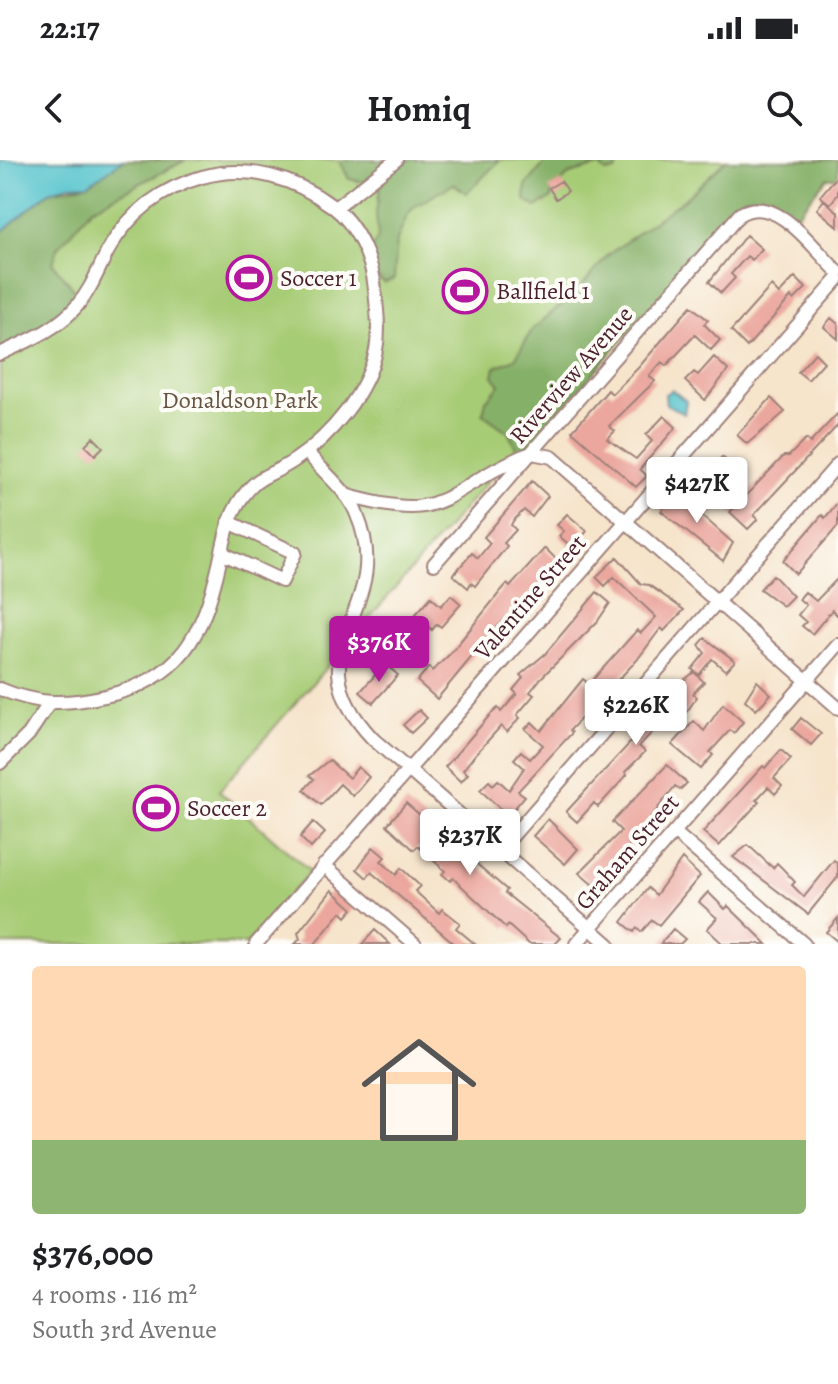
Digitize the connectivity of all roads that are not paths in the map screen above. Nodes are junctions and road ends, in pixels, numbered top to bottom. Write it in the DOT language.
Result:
graph roads {
  1 [pos="396,160"];
  2 [pos="335,208"];
  3 [pos="838,272"];
  4 [pos="838,279"];
  5 [pos="0,354"];
  6 [pos="307,452"];
  7 [pos="532,453"];
  8 [pos="838,464"];
  9 [pos="345,495"];
  10 [pos="229,522"];
  11 [pos="625,522"];
  12 [pos="222,553"];
  13 [pos="434,564"];
  14 [pos="716,602"];
  15 [pos="838,645"];
  16 [pos="807,681"];
  17 [pos="0,689"];
  18 [pos="48,705"];
  19 [pos="838,708"];
  20 [pos="0,763"];
  21 [pos="408,770"];
  22 [pos="674,832"];
  23 [pos="500,850"];
  24 [pos="324,865"];
  25 [pos="590,928"];
  26 [pos="256,944"];
  27 [pos="415,944"];
  28 [pos="576,944"];
  29 [pos="608,944"];
  30 [pos="804,944"];
  1 -- 2 [label="street"];
  2 -- 5 [label="street"];
  2 -- 6 [label="street"];
  3 -- 7 [label="street, Riverview Avenue"];
  4 -- 11 [label="street, Valentine Street"];
  6 -- 9 [label="street"];
  6 -- 10 [label="street"];
  7 -- 9 [label="street"];
  7 -- 11 [label="street"];
  7 -- 13 [label="street, Riverview Avenue"];
  8 -- 14 [label="street"];
  9 -- 21 [label="street"];
  10 -- 12 [label="street"];
  10 -- 12 [label="street"];
  11 -- 14 [label="street"];
  11 -- 21 [label="street, Valentine Street"];
  12 -- 18 [label="street"];
  14 -- 16 [label="street"];
  14 -- 23 [label="street"];
  15 -- 16 [label="street, Graham Street"];
  16 -- 19 [label="street"];
  16 -- 22 [label="street, Graham Street"];
  17 -- 18 [label="street"];
  18 -- 20 [label="street"];
  21 -- 23 [label="street"];
  21 -- 24 [label="street, Valentine Street"];
  22 -- 25 [label="street, Graham Street"];
  22 -- 30 [label="street"];
  23 -- 25 [label="street"];
  24 -- 26 [label="street, Valentine Street"];
  24 -- 27 [label="street"];
  25 -- 28 [label="street, Graham Street"];
  25 -- 29 [label="street"];
}
